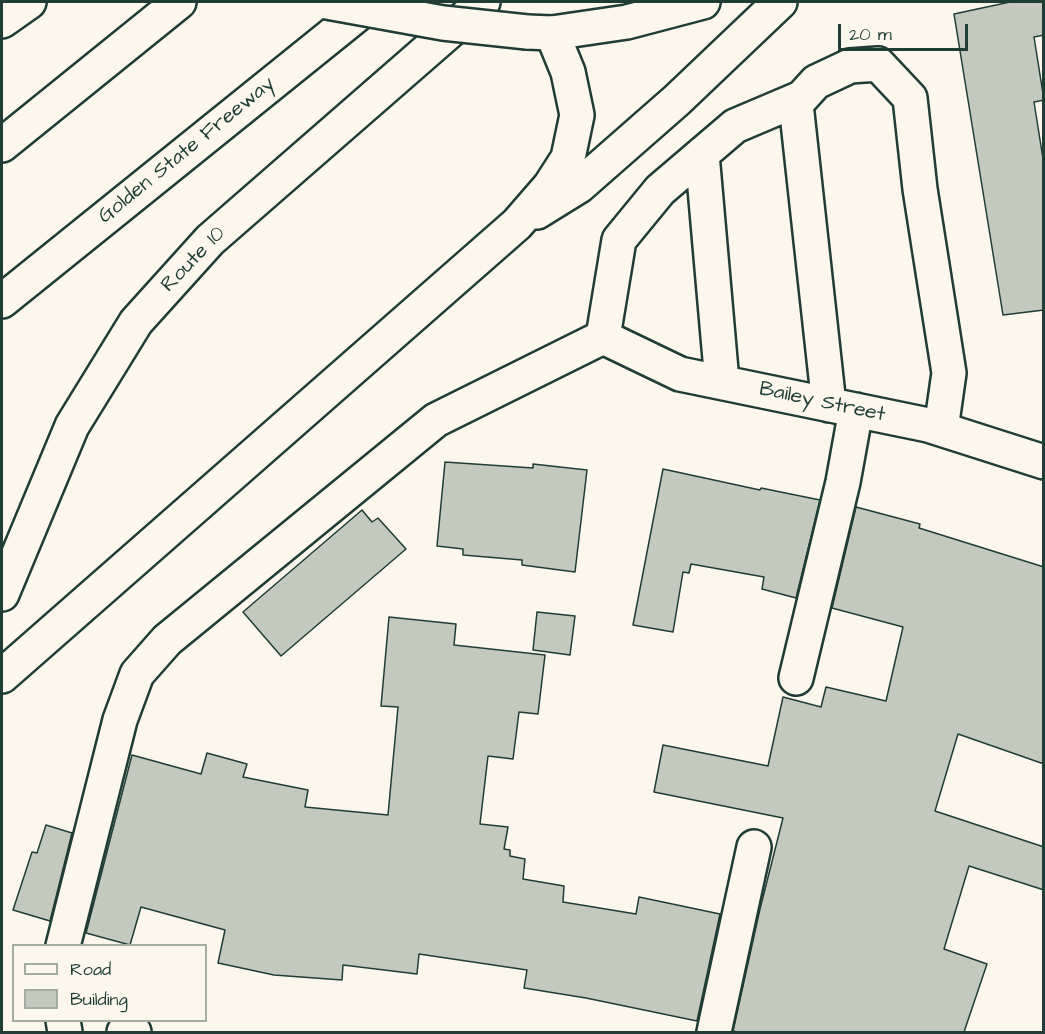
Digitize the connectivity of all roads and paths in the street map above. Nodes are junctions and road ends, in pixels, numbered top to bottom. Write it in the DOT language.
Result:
graph roads {
  1 [pos="29,2"];
  2 [pos="179,2"];
  3 [pos="327,2"];
  4 [pos="373,2"];
  5 [pos="483,2"];
  6 [pos="703,2"];
  7 [pos="780,2"];
  8 [pos="2,21"];
  9 [pos="540,32"];
  10 [pos="801,98"];
  11 [pos="2,145"];
  12 [pos="702,154"];
  13 [pos="517,224"];
  14 [pos="2,302"];
  15 [pos="603,337"];
  16 [pos="722,382"];
  17 [pos="843,408"];
  18 [pos="941,429"];
  19 [pos="1044,462"];
  20 [pos="2,594"];
  21 [pos="2,676"];
  22 [pos="796,678"];
  23 [pos="754,848"];
  24 [pos="63,944"];
  25 [pos="124,1032"];
  26 [pos="134,1032"];
  27 [pos="714,1032"];
  1 -- 8 [label="main road"];
  2 -- 11 [label="main road"];
  3 -- 9 [label="main road, bridge"];
  4 -- 14 [label="main road, Golden State Freeway"];
  5 -- 20 [label="main road, Route 10"];
  6 -- 9 [label="main road"];
  7 -- 13 [label="main road"];
  9 -- 13 [label="main road"];
  10 -- 12 [label="main road"];
  10 -- 17 [label="main road"];
  10 -- 18 [label="main road"];
  12 -- 15 [label="main road"];
  12 -- 16 [label="main road"];
  13 -- 21 [label="main road"];
  15 -- 16 [label="main road, Bailey Street"];
  15 -- 24 [label="main road"];
  16 -- 17 [label="main road, Bailey Street"];
  17 -- 18 [label="main road, Bailey Street"];
  17 -- 22 [label="main road"];
  18 -- 19 [label="main road, Bailey Street"];
  23 -- 27 [label="main road"];
  25 -- 26 [label="main road"];
}
